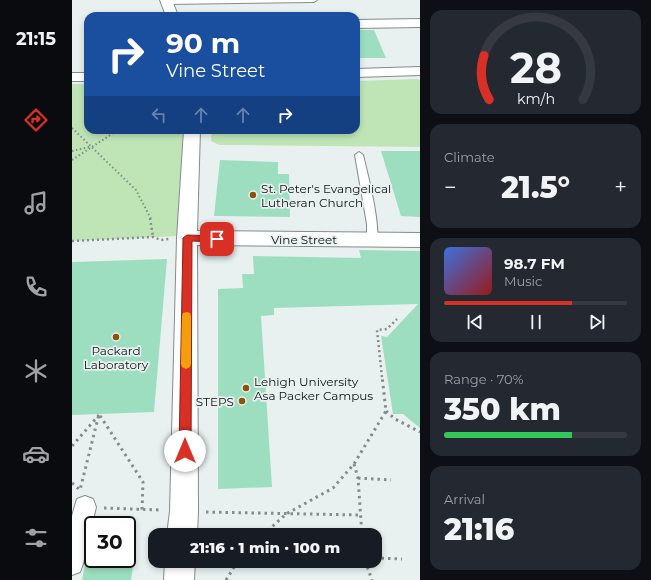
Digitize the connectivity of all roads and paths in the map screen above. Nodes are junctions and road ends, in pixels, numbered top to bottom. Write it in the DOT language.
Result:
graph roads {
  1 [pos="314,0"];
  2 [pos="167,1"];
  3 [pos="171,12"];
  4 [pos="420,23"];
  5 [pos="360,24"];
  6 [pos="420,71"];
  7 [pos="360,73"];
  8 [pos="72,77"];
  9 [pos="84,78"];
  10 [pos="72,128"];
  11 [pos="112,134"];
  12 [pos="192,134"];
  13 [pos="92,147"];
  14 [pos="72,151"];
  15 [pos="359,155"];
  16 [pos="72,160"];
  17 [pos="153,237"];
  18 [pos="187,238"];
  19 [pos="161,240"];
  20 [pos="372,240"];
  21 [pos="420,240"];
  22 [pos="72,241"];
  23 [pos="397,319"];
  24 [pos="386,411"];
  25 [pos="99,414"];
  26 [pos="420,432"];
  27 [pos="72,446"];
  28 [pos="354,464"];
  29 [pos="358,478"];
  30 [pos="391,480"];
  31 [pos="72,483"];
  32 [pos="85,507"];
  33 [pos="142,510"];
  34 [pos="286,514"];
  35 [pos="360,515"];
  36 [pos="183,523"];
  37 [pos="271,528"];
  38 [pos="361,528"];
  39 [pos="382,558"];
  40 [pos="402,559"];
  41 [pos="72,564"];
  42 [pos="180,568"];
  43 [pos="232,568"];
  44 [pos="368,568"];
  45 [pos="179,580"];
  46 [pos="226,580"];
  47 [pos="372,580"];
  1 -- 2 [label="lane"];
  2 -- 3 [label="street"];
  4 -- 5 [label="street"];
  6 -- 7 [label="street"];
  8 -- 9 [label="street"];
  10 -- 13 [label="path"];
  11 -- 13 [label="path"];
  12 -- 18 [label="street"];
  13 -- 14 [label="path"];
  13 -- 16 [label="path"];
  13 -- 17 [label="path"];
  15 -- 20 [label="lane"];
  17 -- 19 [label="path"];
  17 -- 22 [label="path"];
  18 -- 20 [label="street, Vine Street"];
  18 -- 36 [label="street"];
  20 -- 21 [label="street, Vine Street"];
  23 -- 24 [label="path"];
  24 -- 26 [label="path"];
  24 -- 28 [label="path"];
  25 -- 27 [label="path"];
  25 -- 31 [label="path"];
  25 -- 33 [label="path"];
  28 -- 29 [label="path"];
  28 -- 34 [label="path"];
  29 -- 30 [label="path"];
  29 -- 35 [label="path"];
  32 -- 33 [label="path"];
  32 -- 41 [label="street"];
  33 -- 36 [label="path"];
  34 -- 35 [label="path"];
  34 -- 36 [label="path"];
  34 -- 37 [label="path"];
  35 -- 38 [label="path"];
  39 -- 40 [label="path"];
  42 -- 45 [label="street"];
  43 -- 46 [label="path"];
  44 -- 47 [label="path"];
}
